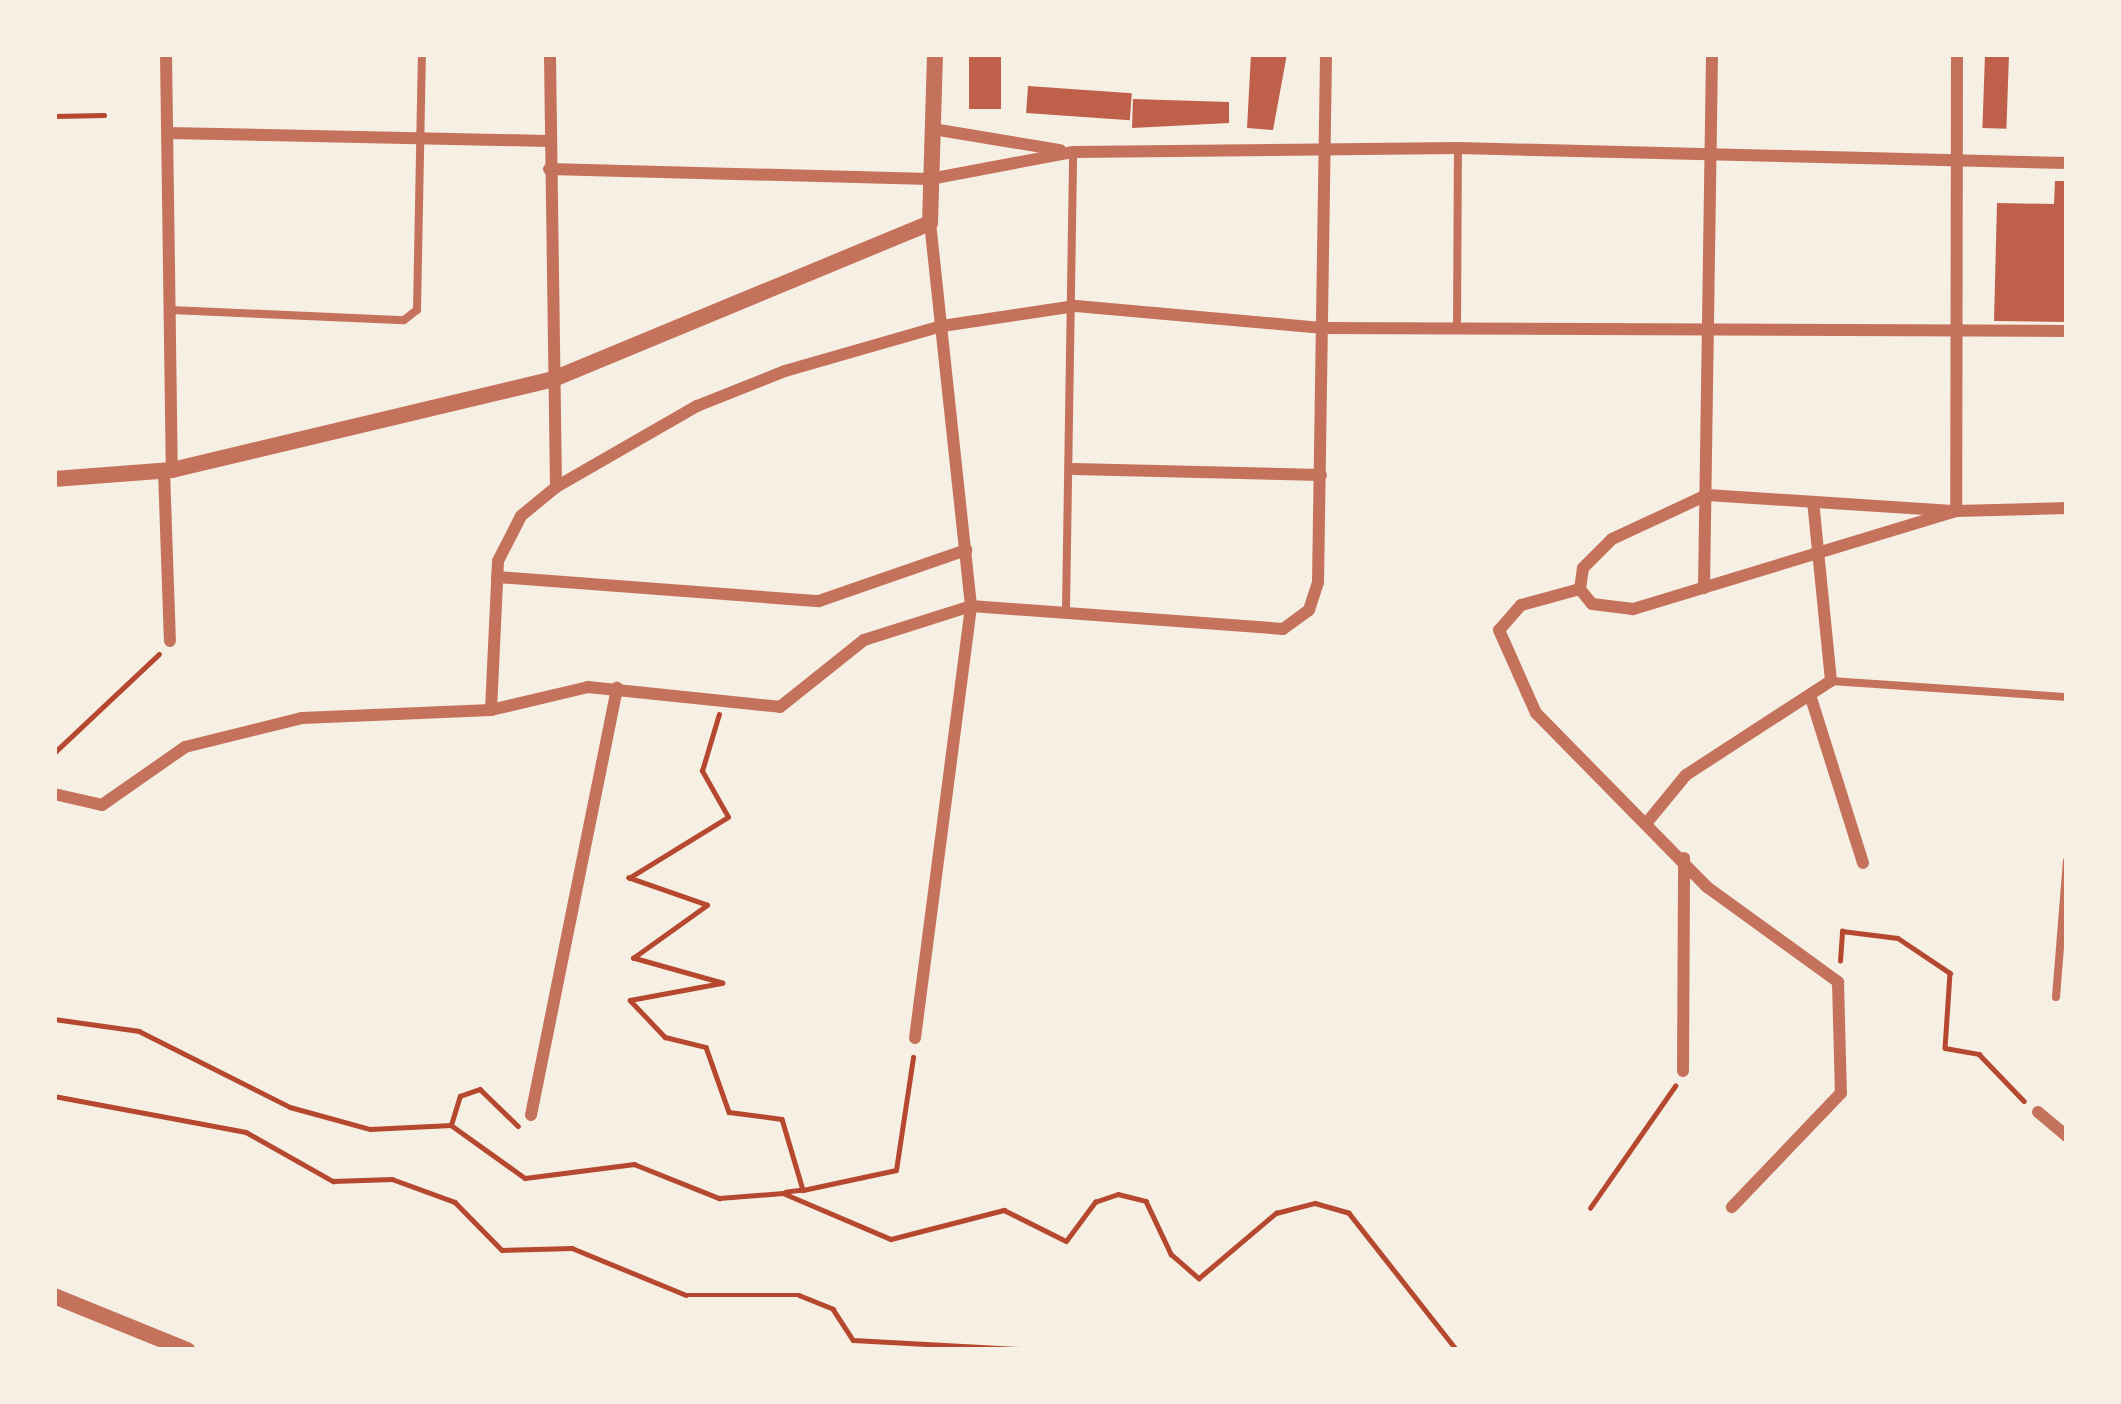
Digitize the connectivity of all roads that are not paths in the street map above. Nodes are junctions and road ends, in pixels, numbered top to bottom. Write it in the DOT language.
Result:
graph roads {
  1 [pos="166,54"];
  2 [pos="422,54"];
  3 [pos="550,54"];
  4 [pos="935,54"];
  5 [pos="1712,54"];
  6 [pos="1957,54"];
  7 [pos="1330,56"];
  8 [pos="933,130"];
  9 [pos="168,133"];
  10 [pos="424,137"];
  11 [pos="548,141"];
  12 [pos="1457,148"];
  13 [pos="1073,152"];
  14 [pos="1324,153"];
  15 [pos="1712,153"];
  16 [pos="1957,158"];
  17 [pos="2067,163"];
  18 [pos="549,170"];
  19 [pos="930,179"];
  20 [pos="930,223"];
  21 [pos="1076,306"];
  22 [pos="171,310"];
  23 [pos="942,326"];
  24 [pos="1321,328"];
  25 [pos="1457,328"];
  26 [pos="2067,331"];
  27 [pos="1954,333"];
  28 [pos="1709,334"];
  29 [pos="551,380"];
  30 [pos="1074,469"];
  31 [pos="168,471"];
  32 [pos="1321,476"];
  33 [pos="54,479"];
  34 [pos="556,487"];
  35 [pos="1707,495"];
  36 [pos="1813,502"];
  37 [pos="2067,508"];
  38 [pos="1956,511"];
  39 [pos="966,550"];
  40 [pos="1814,556"];
  41 [pos="497,577"];
  42 [pos="1704,588"];
  43 [pos="1580,589"];
  44 [pos="971,606"];
  45 [pos="1066,609"];
  46 [pos="170,640"];
  47 [pos="1832,681"];
  48 [pos="617,688"];
  49 [pos="2067,697"];
  50 [pos="1810,698"];
  51 [pos="491,710"];
  52 [pos="54,794"];
  53 [pos="1649,820"];
  54 [pos="1684,857"];
  55 [pos="2067,861"];
  56 [pos="1863,863"];
  57 [pos="2056,998"];
  58 [pos="915,1038"];
  59 [pos="1683,1071"];
  60 [pos="2038,1112"];
  61 [pos="531,1115"];
  62 [pos="2067,1136"];
  63 [pos="1732,1208"];
  64 [pos="54,1296"];
  65 [pos="187,1350"];
  1 -- 9 [label="street"];
  2 -- 10 [label="lane"];
  3 -- 11 [label="street"];
  4 -- 8 [label="street"];
  5 -- 15 [label="street"];
  6 -- 16 [label="street"];
  7 -- 14 [label="street"];
  8 -- 13 [label="street"];
  8 -- 19 [label="street"];
  9 -- 10 [label="street"];
  9 -- 22 [label="street"];
  10 -- 11 [label="street"];
  10 -- 22 [label="lane"];
  11 -- 18 [label="street"];
  12 -- 14 [label="street"];
  12 -- 15 [label="street"];
  12 -- 25 [label="lane"];
  13 -- 14 [label="street"];
  13 -- 19 [label="street"];
  13 -- 21 [label="lane"];
  14 -- 24 [label="street"];
  15 -- 16 [label="street"];
  15 -- 28 [label="street"];
  16 -- 17 [label="street"];
  16 -- 27 [label="street"];
  18 -- 19 [label="street"];
  18 -- 29 [label="street"];
  19 -- 20 [label="street"];
  20 -- 23 [label="street"];
  20 -- 29 [label="street"];
  21 -- 23 [label="street"];
  21 -- 24 [label="street"];
  21 -- 30 [label="lane"];
  22 -- 31 [label="street"];
  23 -- 34 [label="street"];
  23 -- 39 [label="street"];
  24 -- 25 [label="street"];
  24 -- 32 [label="street"];
  25 -- 28 [label="street"];
  26 -- 27 [label="street"];
  27 -- 28 [label="street"];
  27 -- 38 [label="street"];
  28 -- 35 [label="street"];
  29 -- 31 [label="street"];
  29 -- 34 [label="street"];
  30 -- 32 [label="street"];
  30 -- 45 [label="lane"];
  31 -- 33 [label="street"];
  31 -- 46 [label="street"];
  32 -- 45 [label="street"];
  34 -- 41 [label="street"];
  35 -- 36 [label="street"];
  35 -- 42 [label="street"];
  35 -- 43 [label="street"];
  36 -- 38 [label="street"];
  36 -- 40 [label="street"];
  37 -- 38 [label="street"];
  38 -- 40 [label="street"];
  39 -- 41 [label="street"];
  39 -- 44 [label="street"];
  40 -- 42 [label="street"];
  40 -- 47 [label="street"];
  41 -- 51 [label="street"];
  42 -- 43 [label="street"];
  43 -- 53 [label="street"];
  44 -- 45 [label="street"];
  44 -- 48 [label="street"];
  44 -- 58 [label="street"];
  47 -- 49 [label="lane"];
  47 -- 50 [label="street"];
  48 -- 51 [label="street"];
  48 -- 61 [label="street"];
  50 -- 53 [label="street"];
  50 -- 56 [label="street"];
  51 -- 52 [label="street"];
  53 -- 54 [label="street"];
  54 -- 59 [label="street"];
  54 -- 63 [label="street"];
  55 -- 57 [label="lane"];
  60 -- 62 [label="street"];
  64 -- 65 [label="street"];
}
